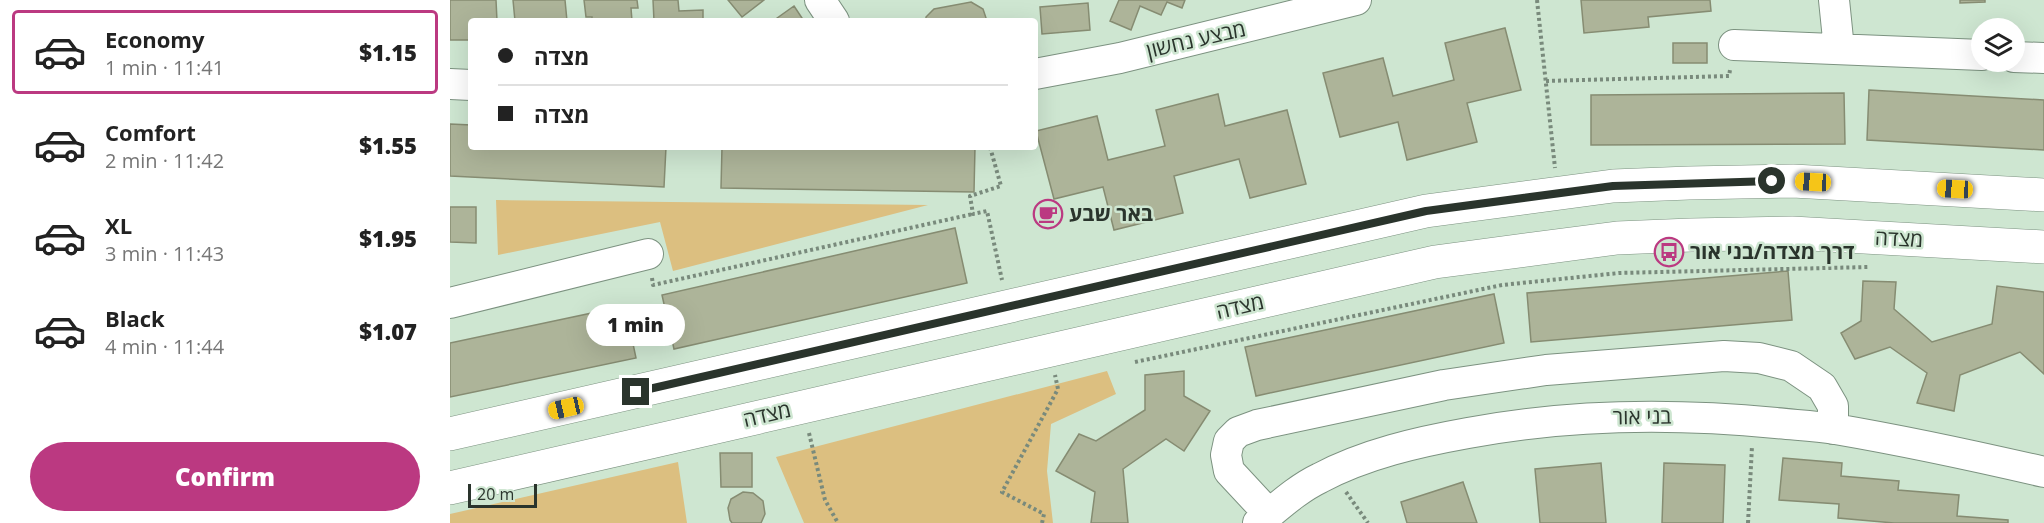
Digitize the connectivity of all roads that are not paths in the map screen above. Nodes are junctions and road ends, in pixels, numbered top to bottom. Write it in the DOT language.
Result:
graph roads {
  1 [pos="820,0"];
  2 [pos="1356,0"];
  3 [pos="1834,0"];
  4 [pos="1258,13"];
  5 [pos="832,18"];
  6 [pos="1734,45"];
  7 [pos="1839,49"];
  8 [pos="1971,55"];
  9 [pos="2025,57"];
  10 [pos="2044,58"];
  11 [pos="1038,73"];
  12 [pos="450,84"];
  13 [pos="468,85"];
  14 [pos="2044,195"];
  15 [pos="2044,247"];
  16 [pos="648,254"];
  17 [pos="450,303"];
  18 [pos="1833,429"];
  19 [pos="450,435"];
  20 [pos="2044,472"];
  21 [pos="450,488"];
  22 [pos="1264,518"];
  1 -- 5 [label="street"];
  2 -- 4 [label="street, מבצע נחשון"];
  3 -- 7 [label="street"];
  4 -- 11 [label="street, מבצע נחשון"];
  6 -- 7 [label="street"];
  7 -- 8 [label="street"];
  9 -- 10 [label="street"];
  12 -- 13 [label="street"];
  14 -- 19 [label="main road"];
  15 -- 21 [label="main road, מצדה"];
  16 -- 17 [label="street"];
  18 -- 20 [label="street, בני אור"];
  18 -- 22 [label="street, בני אור"];
  18 -- 22 [label="street"];
}
